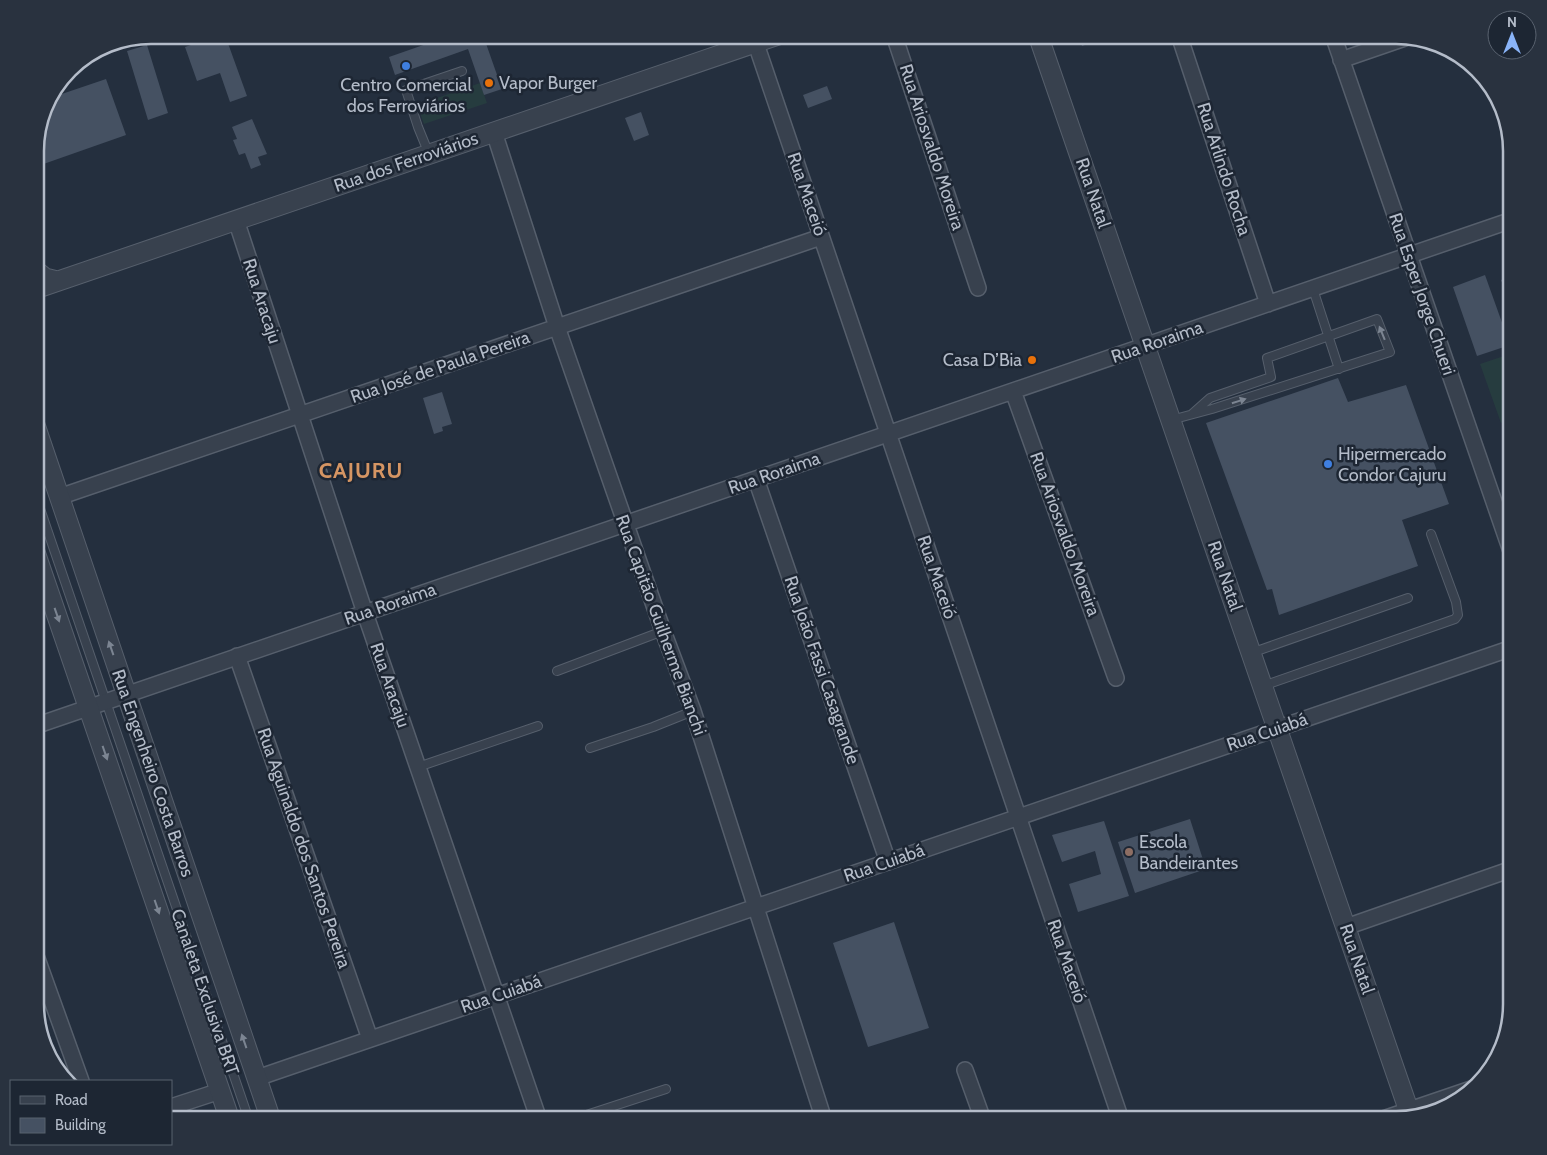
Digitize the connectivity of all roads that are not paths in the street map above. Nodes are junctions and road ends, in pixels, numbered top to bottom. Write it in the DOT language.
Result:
graph roads {
  1 [pos="740,44"];
  2 [pos="756,44"];
  3 [pos="897,44"];
  4 [pos="1041,44"];
  5 [pos="1182,44"];
  6 [pos="1336,44"];
  7 [pos="1388,44"];
  8 [pos="1341,60"];
  9 [pos="462,71"];
  10 [pos="494,132"];
  11 [pos="428,154"];
  12 [pos="236,220"];
  13 [pos="1503,223"];
  14 [pos="822,237"];
  15 [pos="1409,256"];
  16 [pos="44,277"];
  17 [pos="57,281"];
  18 [pos="44,286"];
  19 [pos="978,288"];
  20 [pos="1313,288"];
  21 [pos="1268,304"];
  22 [pos="557,328"];
  23 [pos="1329,337"];
  24 [pos="1145,346"];
  25 [pos="1339,369"];
  26 [pos="1013,391"];
  27 [pos="1192,414"];
  28 [pos="299,416"];
  29 [pos="1171,420"];
  30 [pos="888,434"];
  31 [pos="44,451"];
  32 [pos="756,479"];
  33 [pos="60,497"];
  34 [pos="44,524"];
  35 [pos="625,524"];
  36 [pos="1503,528"];
  37 [pos="1432,534"];
  38 [pos="44,574"];
  39 [pos="1408,598"];
  40 [pos="365,613"];
  41 [pos="663,631"];
  42 [pos="1503,651"];
  43 [pos="1251,653"];
  44 [pos="238,656"];
  45 [pos="557,671"];
  46 [pos="1116,678"];
  47 [pos="1263,686"];
  48 [pos="126,694"];
  49 [pos="98,704"];
  50 [pos="693,711"];
  51 [pos="44,723"];
  52 [pos="538,726"];
  53 [pos="1277,728"];
  54 [pos="590,748"];
  55 [pos="418,767"];
  56 [pos="1018,817"];
  57 [pos="888,862"];
  58 [pos="1503,872"];
  59 [pos="756,907"];
  60 [pos="1346,927"];
  61 [pos="44,978"];
  62 [pos="495,996"];
  63 [pos="370,1039"];
  64 [pos="966,1070"];
  65 [pos="256,1078"];
  66 [pos="81,1080"];
  67 [pos="666,1089"];
  68 [pos="220,1091"];
  69 [pos="1446,1099"];
  70 [pos="172,1107"];
  71 [pos="1422,1108"];
  72 [pos="1409,1110"];
  73 [pos="227,1111"];
  74 [pos="246,1111"];
  75 [pos="268,1111"];
  76 [pos="535,1111"];
  77 [pos="599,1111"];
  78 [pos="821,1111"];
  79 [pos="980,1111"];
  80 [pos="1118,1111"];
  1 -- 10 [label="street, Rua dos Ferroviários"];
  2 -- 14 [label="street, Rua Maceió"];
  3 -- 19 [label="street, Rua Ariosvaldo Moreira"];
  4 -- 24 [label="street, Rua Natal"];
  5 -- 21 [label="street, Rua Arlindo Rocha"];
  6 -- 8 [label="street, Rua Esper Jorge Chueri"];
  7 -- 8 [label="street"];
  8 -- 15 [label="street, Rua Esper Jorge Chueri"];
  9 -- 11 [label="lane"];
  10 -- 11 [label="street, Rua dos Ferroviários"];
  10 -- 22 [label="street, Rua Capitão Guilherme Bianchi"];
  11 -- 12 [label="street, Rua dos Ferroviários"];
  12 -- 17 [label="street, Rua dos Ferroviários"];
  12 -- 28 [label="street, Rua Aracaju"];
  13 -- 15 [label="street, Rua Roraima"];
  14 -- 22 [label="street, Rua José de Paula Pereira"];
  14 -- 30 [label="street, Rua Maceió"];
  15 -- 20 [label="street, Rua Roraima"];
  15 -- 36 [label="street, Rua Esper Jorge Chueri"];
  16 -- 17 [label="street"];
  17 -- 18 [label="street, Rua dos Ferroviários"];
  20 -- 21 [label="street, Rua Roraima"];
  20 -- 23 [label="lane"];
  21 -- 24 [label="street, Rua Roraima"];
  22 -- 28 [label="street, Rua José de Paula Pereira"];
  22 -- 35 [label="street, Rua Capitão Guilherme Bianchi"];
  23 -- 25 [label="lane"];
  25 -- 23 [label="lane, one-way"];
  23 -- 27 [label="lane"];
  24 -- 26 [label="street, Rua Roraima"];
  24 -- 29 [label="street, Rua Natal"];
  27 -- 25 [label="lane, one-way"];
  26 -- 30 [label="street, Rua Roraima"];
  26 -- 46 [label="street, Rua Ariosvaldo Moreira"];
  27 -- 29 [label="lane"];
  28 -- 33 [label="street, Rua José de Paula Pereira"];
  28 -- 40 [label="street, Rua Aracaju"];
  29 -- 43 [label="street, Rua Natal"];
  30 -- 32 [label="street, Rua Roraima"];
  30 -- 56 [label="street, Rua Maceió"];
  31 -- 33 [label="street, Rua Engenheiro Costa Barros"];
  32 -- 35 [label="street, Rua Roraima"];
  32 -- 57 [label="street, Rua João Fassi Casagrande"];
  48 -- 33 [label="street, Rua Engenheiro Costa Barros, one-way"];
  34 -- 49 [label="lane, Canaleta Exclusiva BRT"];
  35 -- 40 [label="street, Rua Roraima"];
  35 -- 41 [label="street, Rua Capitão Guilherme Bianchi"];
  37 -- 47 [label="lane"];
  38 -- 49 [label="street, one-way"];
  39 -- 43 [label="lane"];
  40 -- 44 [label="street, Rua Roraima"];
  40 -- 55 [label="street, Rua Aracaju"];
  41 -- 45 [label="lane"];
  41 -- 50 [label="street, Rua Capitão Guilherme Bianchi"];
  42 -- 53 [label="street, Rua Cuiabá"];
  43 -- 47 [label="street, Rua Natal"];
  44 -- 48 [label="street, Rua Roraima"];
  44 -- 63 [label="street, Rua Aguinaldo dos Santos Pereira"];
  47 -- 53 [label="street, Rua Natal"];
  48 -- 49 [label="street, Rua Roraima"];
  65 -- 48 [label="street, Rua Engenheiro Costa Barros, one-way"];
  49 -- 51 [label="street, Rua Roraima"];
  49 -- 68 [label="street, one-way"];
  49 -- 74 [label="lane, Canaleta Exclusiva BRT"];
  50 -- 54 [label="lane"];
  50 -- 59 [label="street, Rua Capitão Guilherme Bianchi"];
  52 -- 55 [label="lane"];
  53 -- 56 [label="street, Rua Cuiabá"];
  53 -- 60 [label="street, Rua Natal"];
  55 -- 62 [label="street, Rua Aracaju"];
  56 -- 57 [label="street, Rua Cuiabá"];
  56 -- 80 [label="street, Rua Maceió"];
  57 -- 59 [label="street, Rua Cuiabá"];
  58 -- 60 [label="street"];
  59 -- 62 [label="street, Rua Cuiabá"];
  59 -- 78 [label="street, Rua Capitão Guilherme Bianchi"];
  60 -- 72 [label="street, Rua Natal"];
  61 -- 66 [label="street"];
  62 -- 63 [label="street, Rua Cuiabá"];
  62 -- 76 [label="street, Rua Aracaju"];
  63 -- 65 [label="street, Rua Cuiabá"];
  64 -- 79 [label="street"];
  65 -- 75 [label="street, Rua Engenheiro Costa Barros"];
  67 -- 77 [label="lane"];
  68 -- 70 [label="street"];
  68 -- 73 [label="street"];
  69 -- 71 [label="street"];
}
